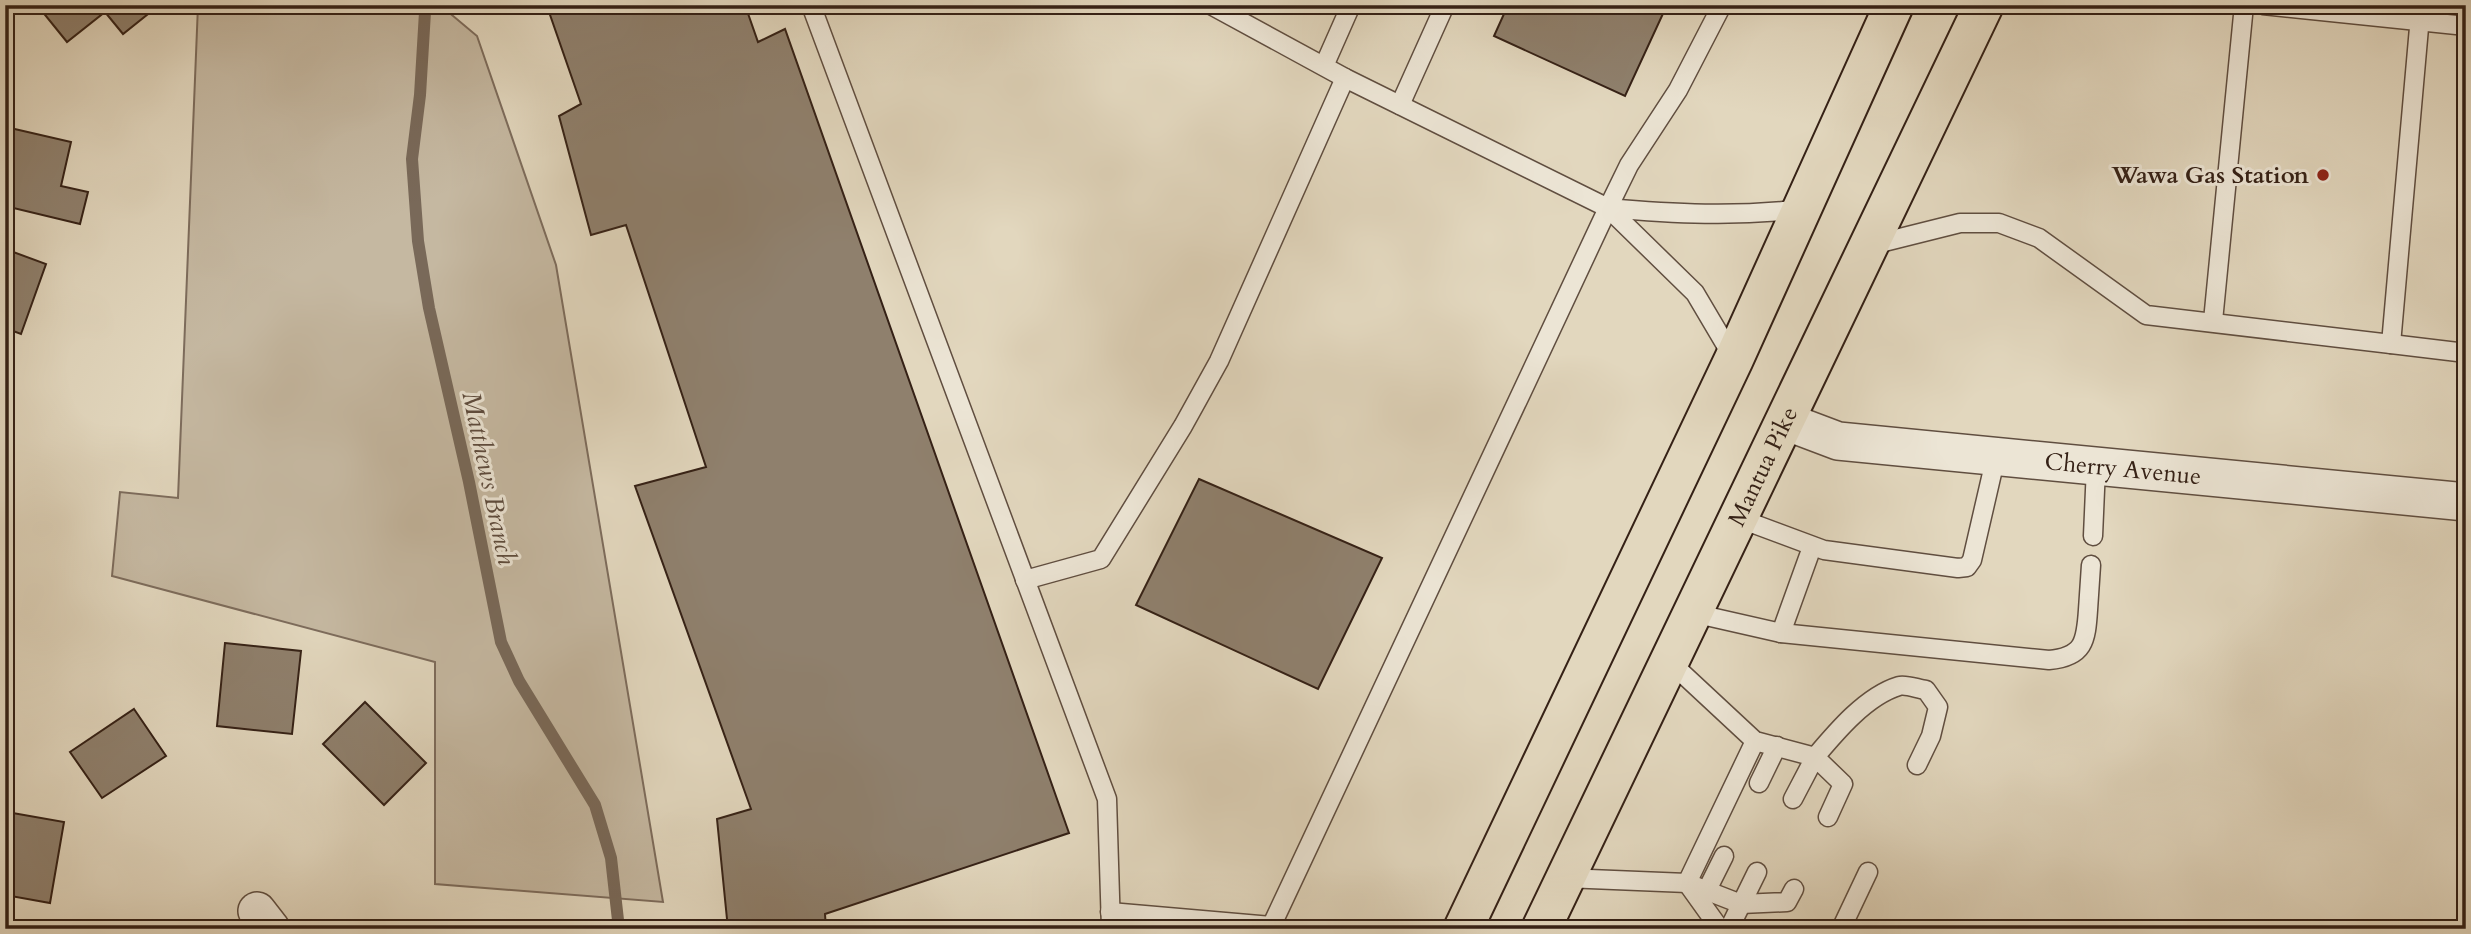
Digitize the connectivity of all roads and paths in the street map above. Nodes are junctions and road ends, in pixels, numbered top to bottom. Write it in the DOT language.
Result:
graph roads {
  1 [pos="811,5"];
  2 [pos="1212,5"];
  3 [pos="1351,5"];
  4 [pos="1445,5"];
  5 [pos="1722,5"];
  6 [pos="1894,5"];
  7 [pos="1984,5"];
  8 [pos="2244,5"];
  9 [pos="2263,5"];
  10 [pos="2420,13"];
  11 [pos="2466,26"];
  12 [pos="1324,66"];
  13 [pos="1345,78"];
  14 [pos="1400,104"];
  15 [pos="1608,208"];
  16 [pos="1804,209"];
  17 [pos="1869,245"];
  18 [pos="2213,321"];
  19 [pos="2391,344"];
  20 [pos="2466,353"];
  21 [pos="1734,359"];
  22 [pos="1785,421"];
  23 [pos="1996,456"];
  24 [pos="2096,467"];
  25 [pos="2466,502"];
  26 [pos="1738,518"];
  27 [pos="2093,536"];
  28 [pos="1812,547"];
  29 [pos="2091,565"];
  30 [pos="1025,580"];
  31 [pos="1693,613"];
  32 [pos="1781,633"];
  33 [pos="1669,661"];
  34 [pos="1755,741"];
  35 [pos="1777,746"];
  36 [pos="1815,757"];
  37 [pos="1917,765"];
  38 [pos="1759,783"];
  39 [pos="1793,799"];
  40 [pos="1828,817"];
  41 [pos="1724,856"];
  42 [pos="1757,872"];
  43 [pos="1868,872"];
  44 [pos="1565,878"];
  45 [pos="1687,883"];
  46 [pos="1794,889"];
  47 [pos="1707,890"];
  48 [pos="1741,904"];
  49 [pos="1111,920"];
  50 [pos="1271,927"];
  51 [pos="1463,929"];
  52 [pos="1541,929"];
  53 [pos="1720,929"];
  54 [pos="1729,929"];
  55 [pos="1841,929"];
  1 -- 30 [label="lane"];
  2 -- 12 [label="lane"];
  3 -- 12 [label="lane"];
  4 -- 14 [label="lane"];
  5 -- 15 [label="lane"];
  6 -- 16 [label="main road"];
  7 -- 17 [label="main road, Mantua Pike"];
  8 -- 18 [label="lane"];
  9 -- 10 [label="lane"];
  10 -- 11 [label="lane"];
  10 -- 19 [label="lane"];
  12 -- 13 [label="lane"];
  13 -- 14 [label="lane"];
  13 -- 30 [label="lane"];
  14 -- 15 [label="lane"];
  15 -- 16 [label="lane"];
  15 -- 21 [label="lane"];
  15 -- 50 [label="lane"];
  16 -- 21 [label="main road"];
  17 -- 18 [label="lane"];
  17 -- 22 [label="main road, Mantua Pike"];
  18 -- 19 [label="lane"];
  19 -- 20 [label="lane"];
  21 -- 51 [label="main road"];
  22 -- 23 [label="street, Cherry Avenue"];
  22 -- 26 [label="main road, Mantua Pike"];
  23 -- 24 [label="street, Cherry Avenue"];
  23 -- 28 [label="lane"];
  24 -- 25 [label="street, Cherry Avenue"];
  24 -- 27 [label="lane"];
  26 -- 28 [label="lane"];
  26 -- 31 [label="main road, Mantua Pike"];
  28 -- 32 [label="lane"];
  29 -- 32 [label="lane"];
  30 -- 49 [label="lane"];
  31 -- 32 [label="lane"];
  31 -- 33 [label="main road, Mantua Pike"];
  33 -- 34 [label="lane"];
  33 -- 44 [label="main road, Mantua Pike"];
  34 -- 35 [label="lane"];
  34 -- 45 [label="lane"];
  35 -- 36 [label="lane"];
  35 -- 38 [label="lane"];
  36 -- 37 [label="lane"];
  36 -- 39 [label="lane"];
  36 -- 40 [label="lane"];
  41 -- 47 [label="lane"];
  42 -- 48 [label="lane"];
  43 -- 55 [label="lane"];
  44 -- 45 [label="lane"];
  44 -- 52 [label="main road, Mantua Pike"];
  45 -- 47 [label="lane"];
  45 -- 53 [label="lane"];
  46 -- 48 [label="lane"];
  47 -- 48 [label="lane"];
  48 -- 54 [label="lane"];
  49 -- 50 [label="lane"];
}
